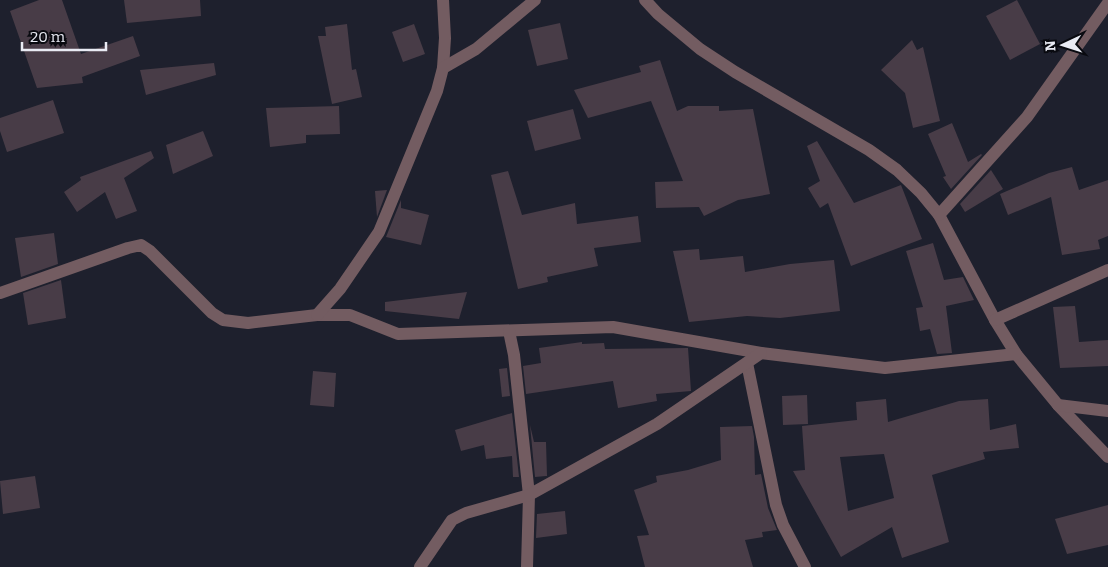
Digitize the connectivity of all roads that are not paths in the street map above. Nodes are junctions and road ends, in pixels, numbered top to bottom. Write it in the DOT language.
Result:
graph roads {
  1 [pos="444,0"];
  2 [pos="535,0"];
  3 [pos="645,0"];
  4 [pos="1108,3"];
  5 [pos="443,68"];
  6 [pos="939,215"];
  7 [pos="1108,270"];
  8 [pos="0,293"];
  9 [pos="317,315"];
  10 [pos="995,320"];
  11 [pos="509,331"];
  12 [pos="762,353"];
  13 [pos="1016,354"];
  14 [pos="747,363"];
  15 [pos="1058,405"];
  16 [pos="1108,411"];
  17 [pos="1108,457"];
  18 [pos="529,495"];
  19 [pos="420,567"];
  20 [pos="528,567"];
  21 [pos="805,567"];
  1 -- 5 [label="street"];
  2 -- 5 [label="street"];
  3 -- 6 [label="street"];
  4 -- 6 [label="street"];
  5 -- 9 [label="street"];
  6 -- 10 [label="street"];
  7 -- 10 [label="street"];
  8 -- 9 [label="street"];
  9 -- 11 [label="street"];
  10 -- 13 [label="street"];
  11 -- 12 [label="street"];
  11 -- 18 [label="street"];
  12 -- 13 [label="street"];
  12 -- 14 [label="street"];
  13 -- 15 [label="street"];
  14 -- 18 [label="street"];
  14 -- 21 [label="street"];
  15 -- 16 [label="street"];
  15 -- 17 [label="street"];
  18 -- 19 [label="street"];
  18 -- 20 [label="street"];
}
